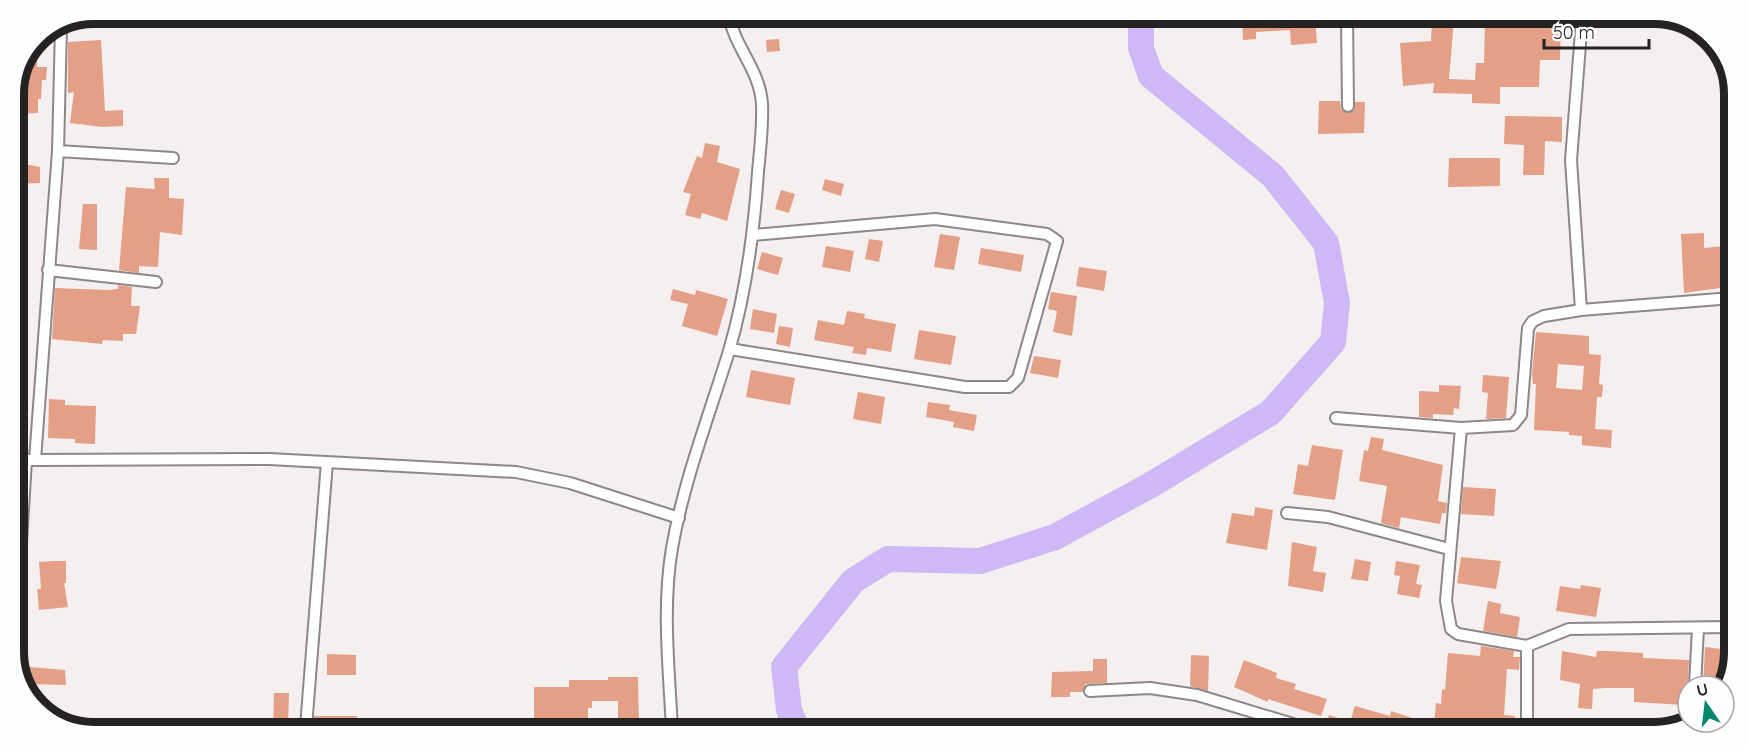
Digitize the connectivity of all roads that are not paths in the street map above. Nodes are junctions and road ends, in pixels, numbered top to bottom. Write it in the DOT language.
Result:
graph roads {
  1 [pos="732,24"];
  2 [pos="1347,24"];
  3 [pos="1582,24"];
  4 [pos="61,33"];
  5 [pos="1348,106"];
  6 [pos="58,151"];
  7 [pos="173,158"];
  8 [pos="753,235"];
  9 [pos="48,270"];
  10 [pos="156,282"];
  11 [pos="1724,299"];
  12 [pos="1581,310"];
  13 [pos="730,349"];
  14 [pos="1336,418"];
  15 [pos="1461,428"];
  16 [pos="24,460"];
  17 [pos="30,460"];
  18 [pos="327,462"];
  19 [pos="1287,513"];
  20 [pos="678,518"];
  21 [pos="24,531"];
  22 [pos="1449,549"];
  23 [pos="1724,627"];
  24 [pos="1698,628"];
  25 [pos="1527,646"];
  26 [pos="1696,674"];
  27 [pos="1090,691"];
  28 [pos="306,722"];
  29 [pos="672,722"];
  30 [pos="1287,722"];
  31 [pos="1527,722"];
  1 -- 8 [label="street"];
  2 -- 5 [label="street"];
  3 -- 12 [label="street"];
  4 -- 6 [label="street"];
  6 -- 7 [label="street"];
  6 -- 9 [label="street"];
  8 -- 13 [label="street"];
  8 -- 13 [label="street"];
  9 -- 10 [label="street"];
  9 -- 17 [label="street"];
  11 -- 12 [label="street"];
  12 -- 15 [label="street"];
  13 -- 20 [label="street"];
  14 -- 15 [label="street"];
  15 -- 22 [label="street"];
  16 -- 17 [label="street"];
  17 -- 18 [label="street"];
  17 -- 21 [label="street"];
  18 -- 20 [label="street"];
  18 -- 28 [label="street"];
  19 -- 22 [label="street"];
  20 -- 29 [label="street"];
  22 -- 25 [label="street"];
  23 -- 24 [label="street"];
  24 -- 25 [label="street"];
  24 -- 26 [label="street"];
  25 -- 31 [label="street"];
  27 -- 30 [label="street"];
}
